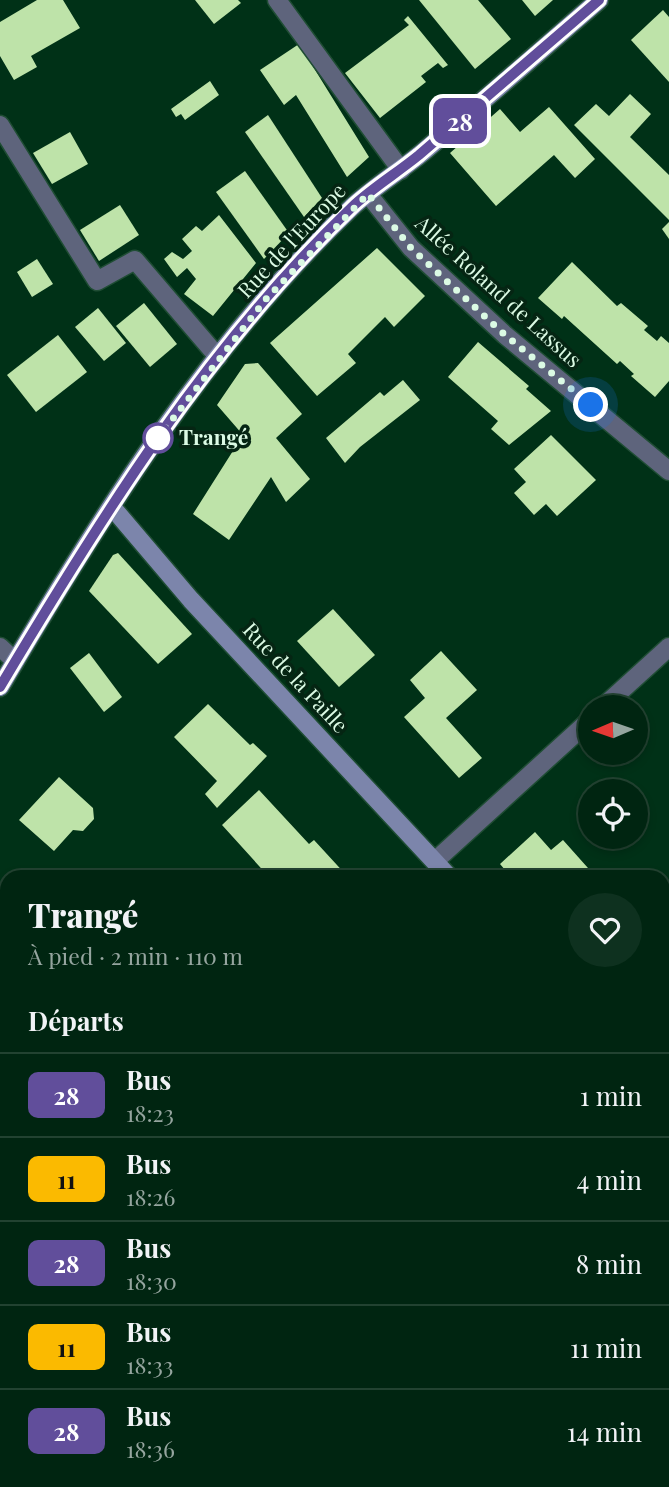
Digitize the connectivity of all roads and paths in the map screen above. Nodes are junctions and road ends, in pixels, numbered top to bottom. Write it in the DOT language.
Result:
graph roads {
  1 [pos="277,0"];
  2 [pos="599,0"];
  3 [pos="0,125"];
  4 [pos="401,170"];
  5 [pos="368,194"];
  6 [pos="218,357"];
  7 [pos="669,471"];
  8 [pos="113,507"];
  9 [pos="0,647"];
  10 [pos="669,647"];
  11 [pos="15,661"];
  12 [pos="0,687"];
  13 [pos="617,695"];
  14 [pos="578,731"];
  15 [pos="435,861"];
  16 [pos="443,870"];
  1 -- 4 [label="street"];
  2 -- 4 [label="street, Rue de l'Europe"];
  3 -- 6 [label="street"];
  4 -- 5 [label="street, Rue de l'Europe"];
  5 -- 6 [label="street, Rue de l'Europe"];
  5 -- 7 [label="street, Allée Roland de Lassus"];
  6 -- 8 [label="street, Rue de l'Europe"];
  8 -- 11 [label="street, Rue de l'Europe"];
  8 -- 15 [label="street, Rue de la Paille"];
  9 -- 11 [label="street"];
  10 -- 13 [label="street"];
  11 -- 12 [label="street, Rue de l'Europe"];
  14 -- 15 [label="street"];
  15 -- 16 [label="street, Rue de la Paille"];
}
